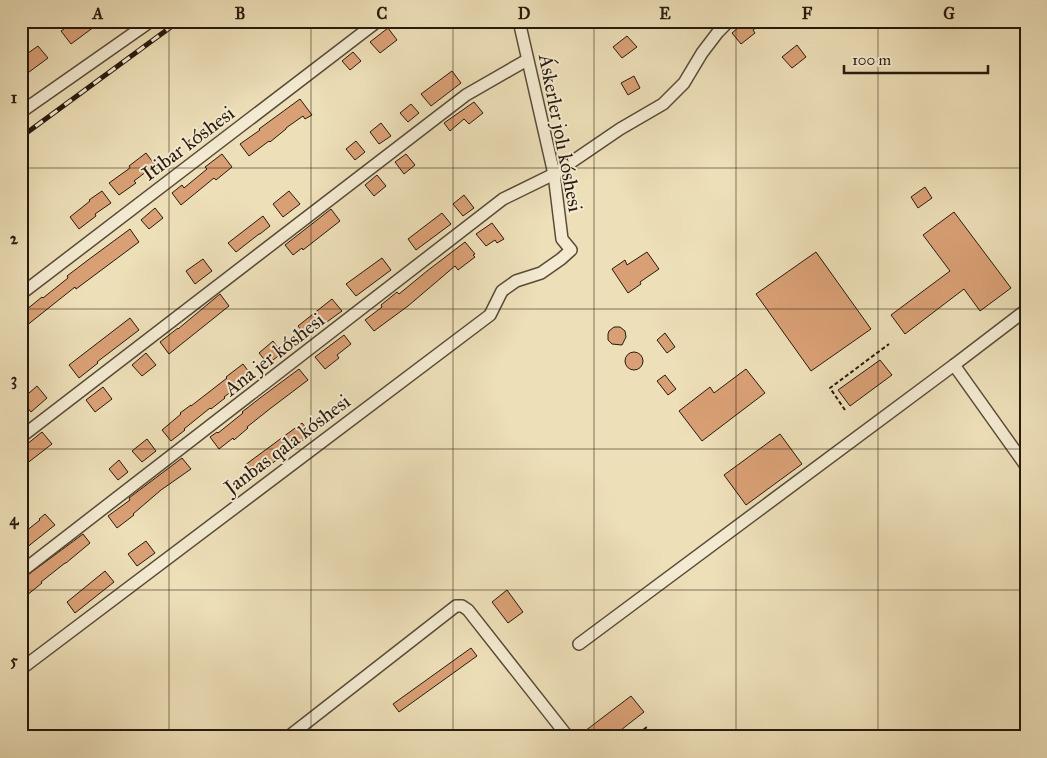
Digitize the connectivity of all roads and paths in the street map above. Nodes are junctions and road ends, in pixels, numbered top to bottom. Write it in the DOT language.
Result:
graph roads {
  1 [pos="150,21"];
  2 [pos="378,21"];
  3 [pos="519,21"];
  4 [pos="729,21"];
  5 [pos="527,60"];
  6 [pos="21,112"];
  7 [pos="554,174"];
  8 [pos="571,250"];
  9 [pos="21,294"];
  10 [pos="1026,310"];
  11 [pos="889,344"];
  12 [pos="954,365"];
  13 [pos="845,410"];
  14 [pos="21,437"];
  15 [pos="1026,466"];
  16 [pos="21,572"];
  17 [pos="579,644"];
  18 [pos="21,669"];
  19 [pos="647,727"];
  20 [pos="288,737"];
  21 [pos="568,737"];
  22 [pos="633,737"];
  1 -- 6 [label="street"];
  2 -- 9 [label="street, Itibar kóshesi"];
  3 -- 5 [label="street, Áskerler jolı kóshesi"];
  4 -- 7 [label="street, Ana jer kóshesi"];
  5 -- 7 [label="street, Áskerler jolı kóshesi"];
  5 -- 14 [label="street"];
  7 -- 8 [label="street, Áskerler jolı kóshesi"];
  7 -- 16 [label="street, Ana jer kóshesi"];
  8 -- 18 [label="street, Janbas qala kóshesi"];
  10 -- 12 [label="street"];
  11 -- 13 [label="path"];
  12 -- 15 [label="street"];
  12 -- 17 [label="street"];
  19 -- 22 [label="path"];
  20 -- 21 [label="street"];
}
